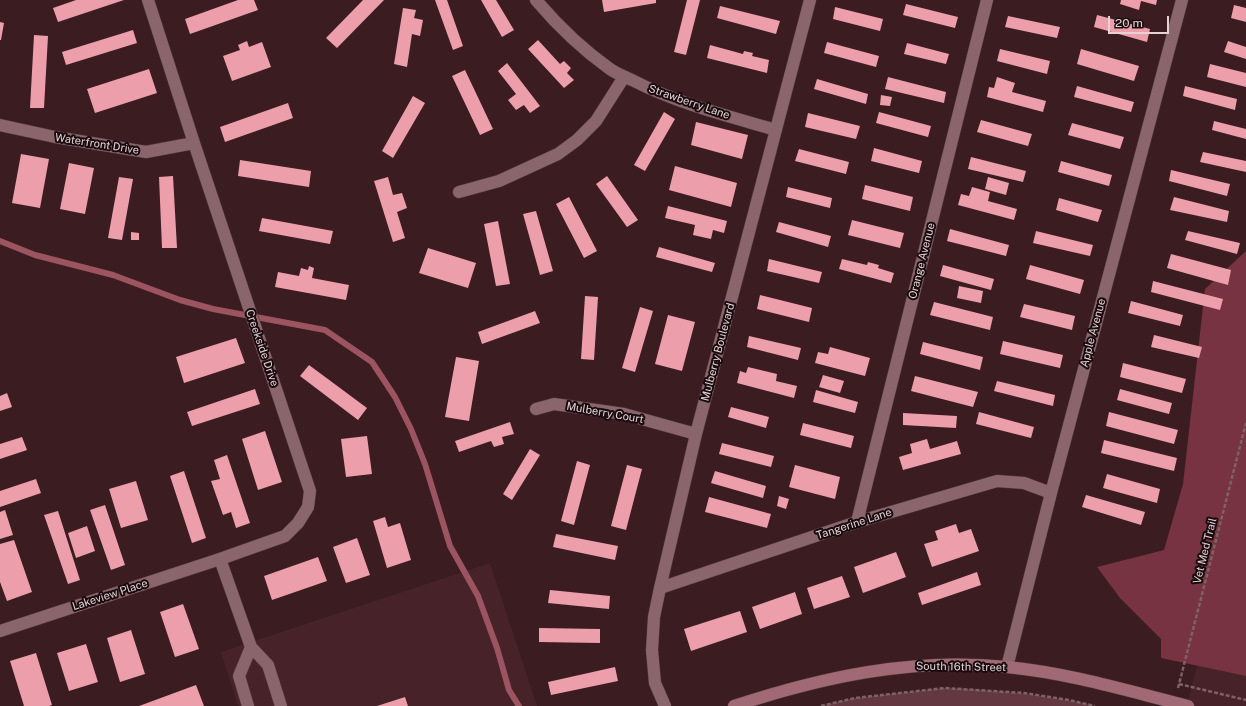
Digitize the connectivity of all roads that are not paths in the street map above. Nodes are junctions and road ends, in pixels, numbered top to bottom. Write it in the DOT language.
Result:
graph roads {
  1 [pos="148,0"];
  2 [pos="536,0"];
  3 [pos="810,0"];
  4 [pos="987,0"];
  5 [pos="1182,0"];
  6 [pos="624,76"];
  7 [pos="0,125"];
  8 [pos="776,130"];
  9 [pos="194,143"];
  10 [pos="460,192"];
  11 [pos="536,409"];
  12 [pos="696,434"];
  13 [pos="1051,492"];
  14 [pos="857,522"];
  15 [pos="220,559"];
  16 [pos="660,588"];
  17 [pos="0,631"];
  18 [pos="251,646"];
  19 [pos="1007,667"];
  20 [pos="248,706"];
  21 [pos="281,706"];
  22 [pos="665,706"];
  23 [pos="734,706"];
  24 [pos="1188,706"];
  1 -- 9 [label="street, Creekside Drive"];
  2 -- 6 [label="street, Strawberry Lane"];
  3 -- 8 [label="street, Mulberry Boulevard"];
  4 -- 14 [label="street, Orange Avenue"];
  5 -- 13 [label="street, Apple Avenue"];
  6 -- 8 [label="street, Strawberry Lane"];
  6 -- 10 [label="street"];
  7 -- 9 [label="street, Waterfront Drive"];
  8 -- 12 [label="street, Mulberry Boulevard"];
  9 -- 15 [label="street, Creekside Drive"];
  11 -- 12 [label="street, Mulberry Court"];
  12 -- 16 [label="street, Mulberry Boulevard"];
  13 -- 14 [label="street, Tangerine Lane"];
  13 -- 19 [label="street, Apple Avenue"];
  14 -- 16 [label="street, Tangerine Lane"];
  15 -- 17 [label="street, Lakeview Place"];
  15 -- 18 [label="street"];
  16 -- 22 [label="street, Mulberry Boulevard"];
  18 -- 20 [label="street"];
  18 -- 21 [label="street"];
  19 -- 23 [label="main road, South 16th Street"];
  19 -- 24 [label="main road, South 16th Street"];
}
